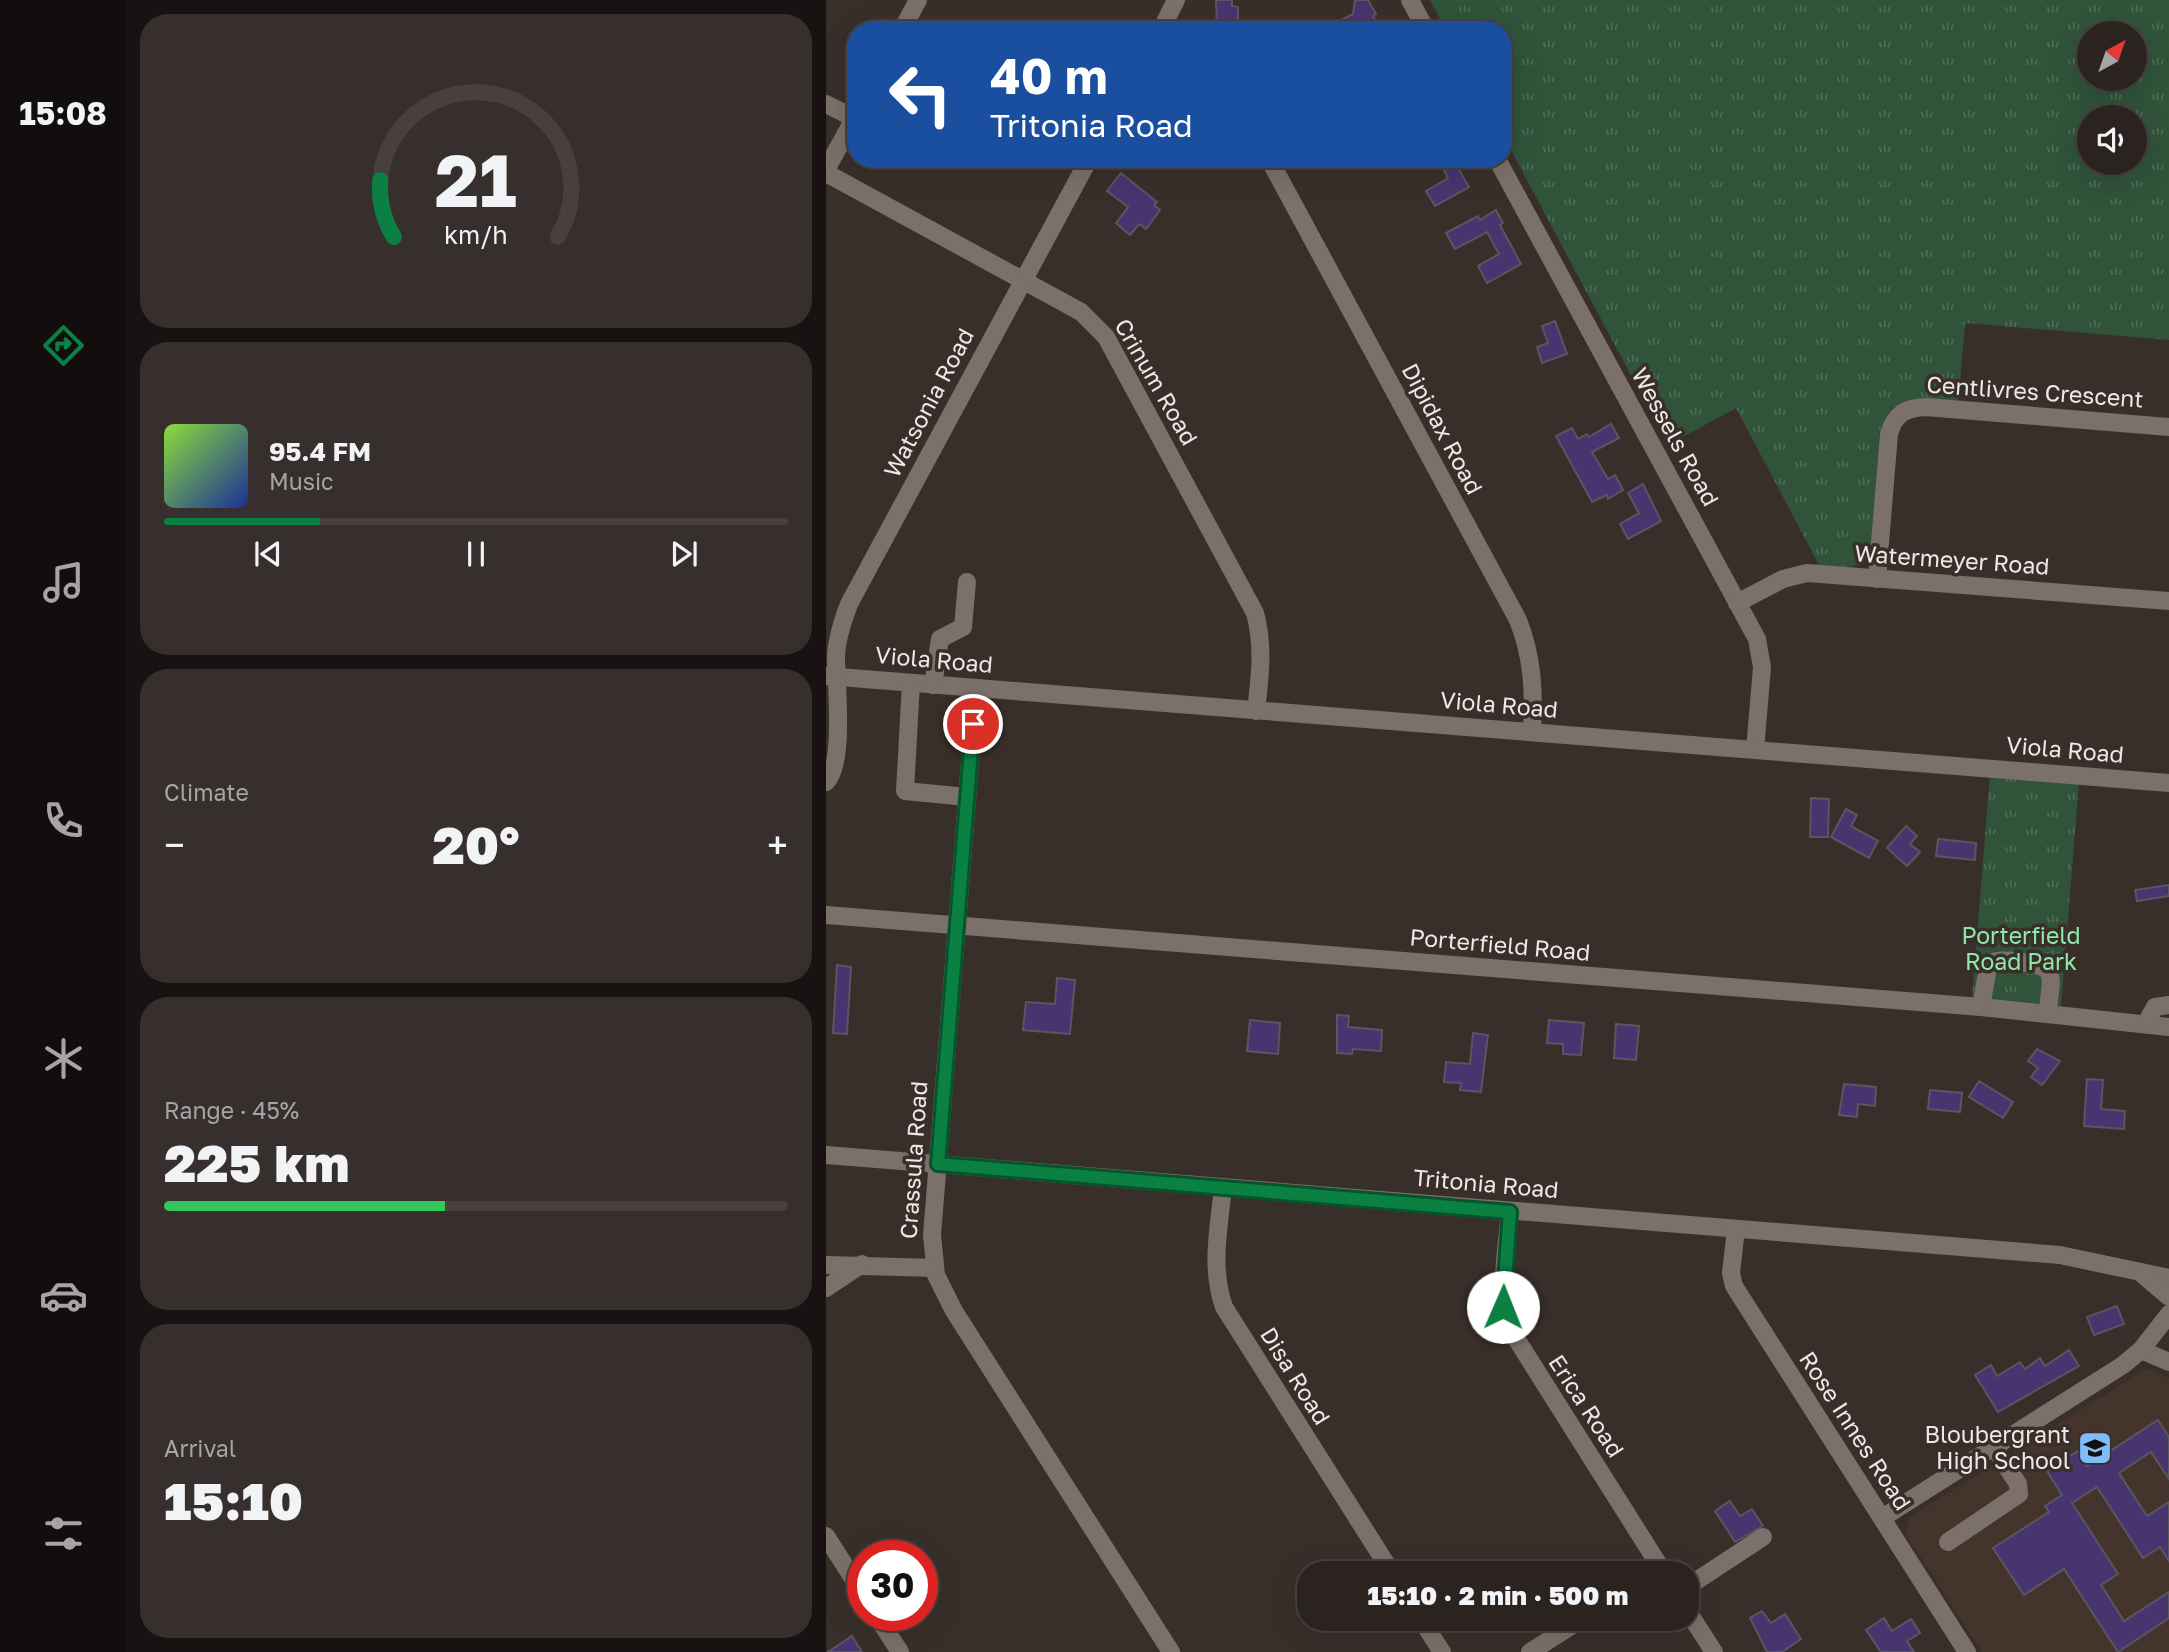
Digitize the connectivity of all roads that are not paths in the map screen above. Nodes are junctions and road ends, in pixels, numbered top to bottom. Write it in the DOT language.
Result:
graph roads {
  1 [pos="918,0"];
  2 [pos="1176,0"];
  3 [pos="1410,0"];
  4 [pos="907,21"];
  5 [pos="1166,21"];
  6 [pos="1421,21"];
  7 [pos="826,104"];
  8 [pos="847,113"];
  9 [pos="847,131"];
  10 [pos="1084,168"];
  11 [pos="1274,168"];
  12 [pos="1502,168"];
  13 [pos="826,172"];
  14 [pos="1023,280"];
  15 [pos="2169,427"];
  16 [pos="1877,579"];
  17 [pos="967,582"];
  18 [pos="2169,601"];
  19 [pos="1737,603"];
  20 [pos="833,677"];
  21 [pos="911,683"];
  22 [pos="933,685"];
  23 [pos="976,688"];
  24 [pos="1256,711"];
  25 [pos="1532,732"];
  26 [pos="831,737"];
  27 [pos="1755,750"];
  28 [pos="826,782"];
  29 [pos="2169,783"];
  30 [pos="967,797"];
  31 [pos="826,915"];
  32 [pos="956,925"];
  33 [pos="2169,1004"];
  34 [pos="1981,1007"];
  35 [pos="2048,1013"];
  36 [pos="2146,1023"];
  37 [pos="2169,1027"];
  38 [pos="826,1155"];
  39 [pos="938,1164"];
  40 [pos="1223,1187"];
  41 [pos="1510,1212"];
  42 [pos="1736,1228"];
  43 [pos="862,1264"];
  44 [pos="826,1265"];
  45 [pos="935,1268"];
  46 [pos="2140,1273"];
  47 [pos="2169,1278"];
  48 [pos="826,1288"];
  49 [pos="2169,1297"];
  50 [pos="2169,1314"];
  51 [pos="2141,1350"];
  52 [pos="2169,1362"];
  53 [pos="1994,1447"];
  54 [pos="1882,1518"];
  55 [pos="826,1536"];
  56 [pos="1763,1536"];
  57 [pos="1948,1542"];
  58 [pos="1384,1561"];
  59 [pos="1653,1561"];
  60 [pos="847,1569"];
  61 [pos="1699,1579"];
  62 [pos="1699,1629"];
  63 [pos="886,1631"];
  64 [pos="1429,1631"];
  65 [pos="1563,1631"];
  66 [pos="900,1652"];
  67 [pos="1171,1652"];
  68 [pos="1442,1652"];
  69 [pos="1530,1652"];
  70 [pos="1714,1652"];
  71 [pos="1967,1652"];
  1 -- 4 [label="street"];
  2 -- 5 [label="street"];
  3 -- 6 [label="street"];
  7 -- 8 [label="street"];
  9 -- 13 [label="street"];
  10 -- 14 [label="street, Watsonia Road"];
  11 -- 25 [label="street, Dipidax Road"];
  12 -- 19 [label="street, Wessels Road"];
  13 -- 14 [label="street, Crinum Road"];
  14 -- 20 [label="street, Watsonia Road"];
  14 -- 24 [label="street, Crinum Road"];
  15 -- 16 [label="street, Centlivres Crescent"];
  16 -- 18 [label="street, Watermeyer Road"];
  16 -- 19 [label="street, Watermeyer Road"];
  17 -- 22 [label="street"];
  19 -- 27 [label="street, Wessels Road"];
  20 -- 21 [label="street, Viola Road"];
  20 -- 26 [label="street, Watsonia Road"];
  21 -- 22 [label="street, Viola Road"];
  21 -- 30 [label="street"];
  22 -- 23 [label="street, Viola Road"];
  23 -- 24 [label="street, Viola Road"];
  23 -- 30 [label="street, Crassula Road"];
  24 -- 25 [label="street, Viola Road"];
  25 -- 27 [label="street, Viola Road"];
  26 -- 28 [label="street, Watsonia Road"];
  27 -- 29 [label="street, Viola Road"];
  30 -- 32 [label="street, Crassula Road"];
  31 -- 32 [label="street, Porterfield Road"];
  32 -- 34 [label="street, Porterfield Road"];
  32 -- 39 [label="street, Crassula Road"];
  33 -- 36 [label="street"];
  34 -- 35 [label="street, Porterfield Road"];
  34 -- 35 [label="street"];
  35 -- 36 [label="street, Porterfield Road"];
  36 -- 37 [label="street, Porterfield Road"];
  38 -- 39 [label="street, Tritonia Road"];
  39 -- 40 [label="street, Tritonia Road"];
  39 -- 45 [label="street, Crassula Road"];
  40 -- 41 [label="street, Tritonia Road"];
  40 -- 58 [label="street, Disa Road"];
  41 -- 42 [label="street, Tritonia Road"];
  41 -- 59 [label="street, Erica Road"];
  42 -- 46 [label="street, Tritonia Road"];
  42 -- 54 [label="street, Rose Innes Road"];
  43 -- 44 [label="street"];
  43 -- 45 [label="street"];
  43 -- 48 [label="street"];
  45 -- 67 [label="street, Crassula Road"];
  46 -- 47 [label="street, Tritonia Road"];
  46 -- 49 [label="street, Tritonia Road"];
  50 -- 51 [label="street"];
  51 -- 52 [label="street"];
  51 -- 53 [label="street"];
  53 -- 54 [label="street"];
  53 -- 57 [label="street"];
  54 -- 71 [label="street, Rose Innes Road"];
  55 -- 60 [label="street"];
  56 -- 61 [label="street"];
  62 -- 70 [label="street"];
  63 -- 66 [label="street"];
  64 -- 68 [label="street"];
  65 -- 69 [label="street"];
}
